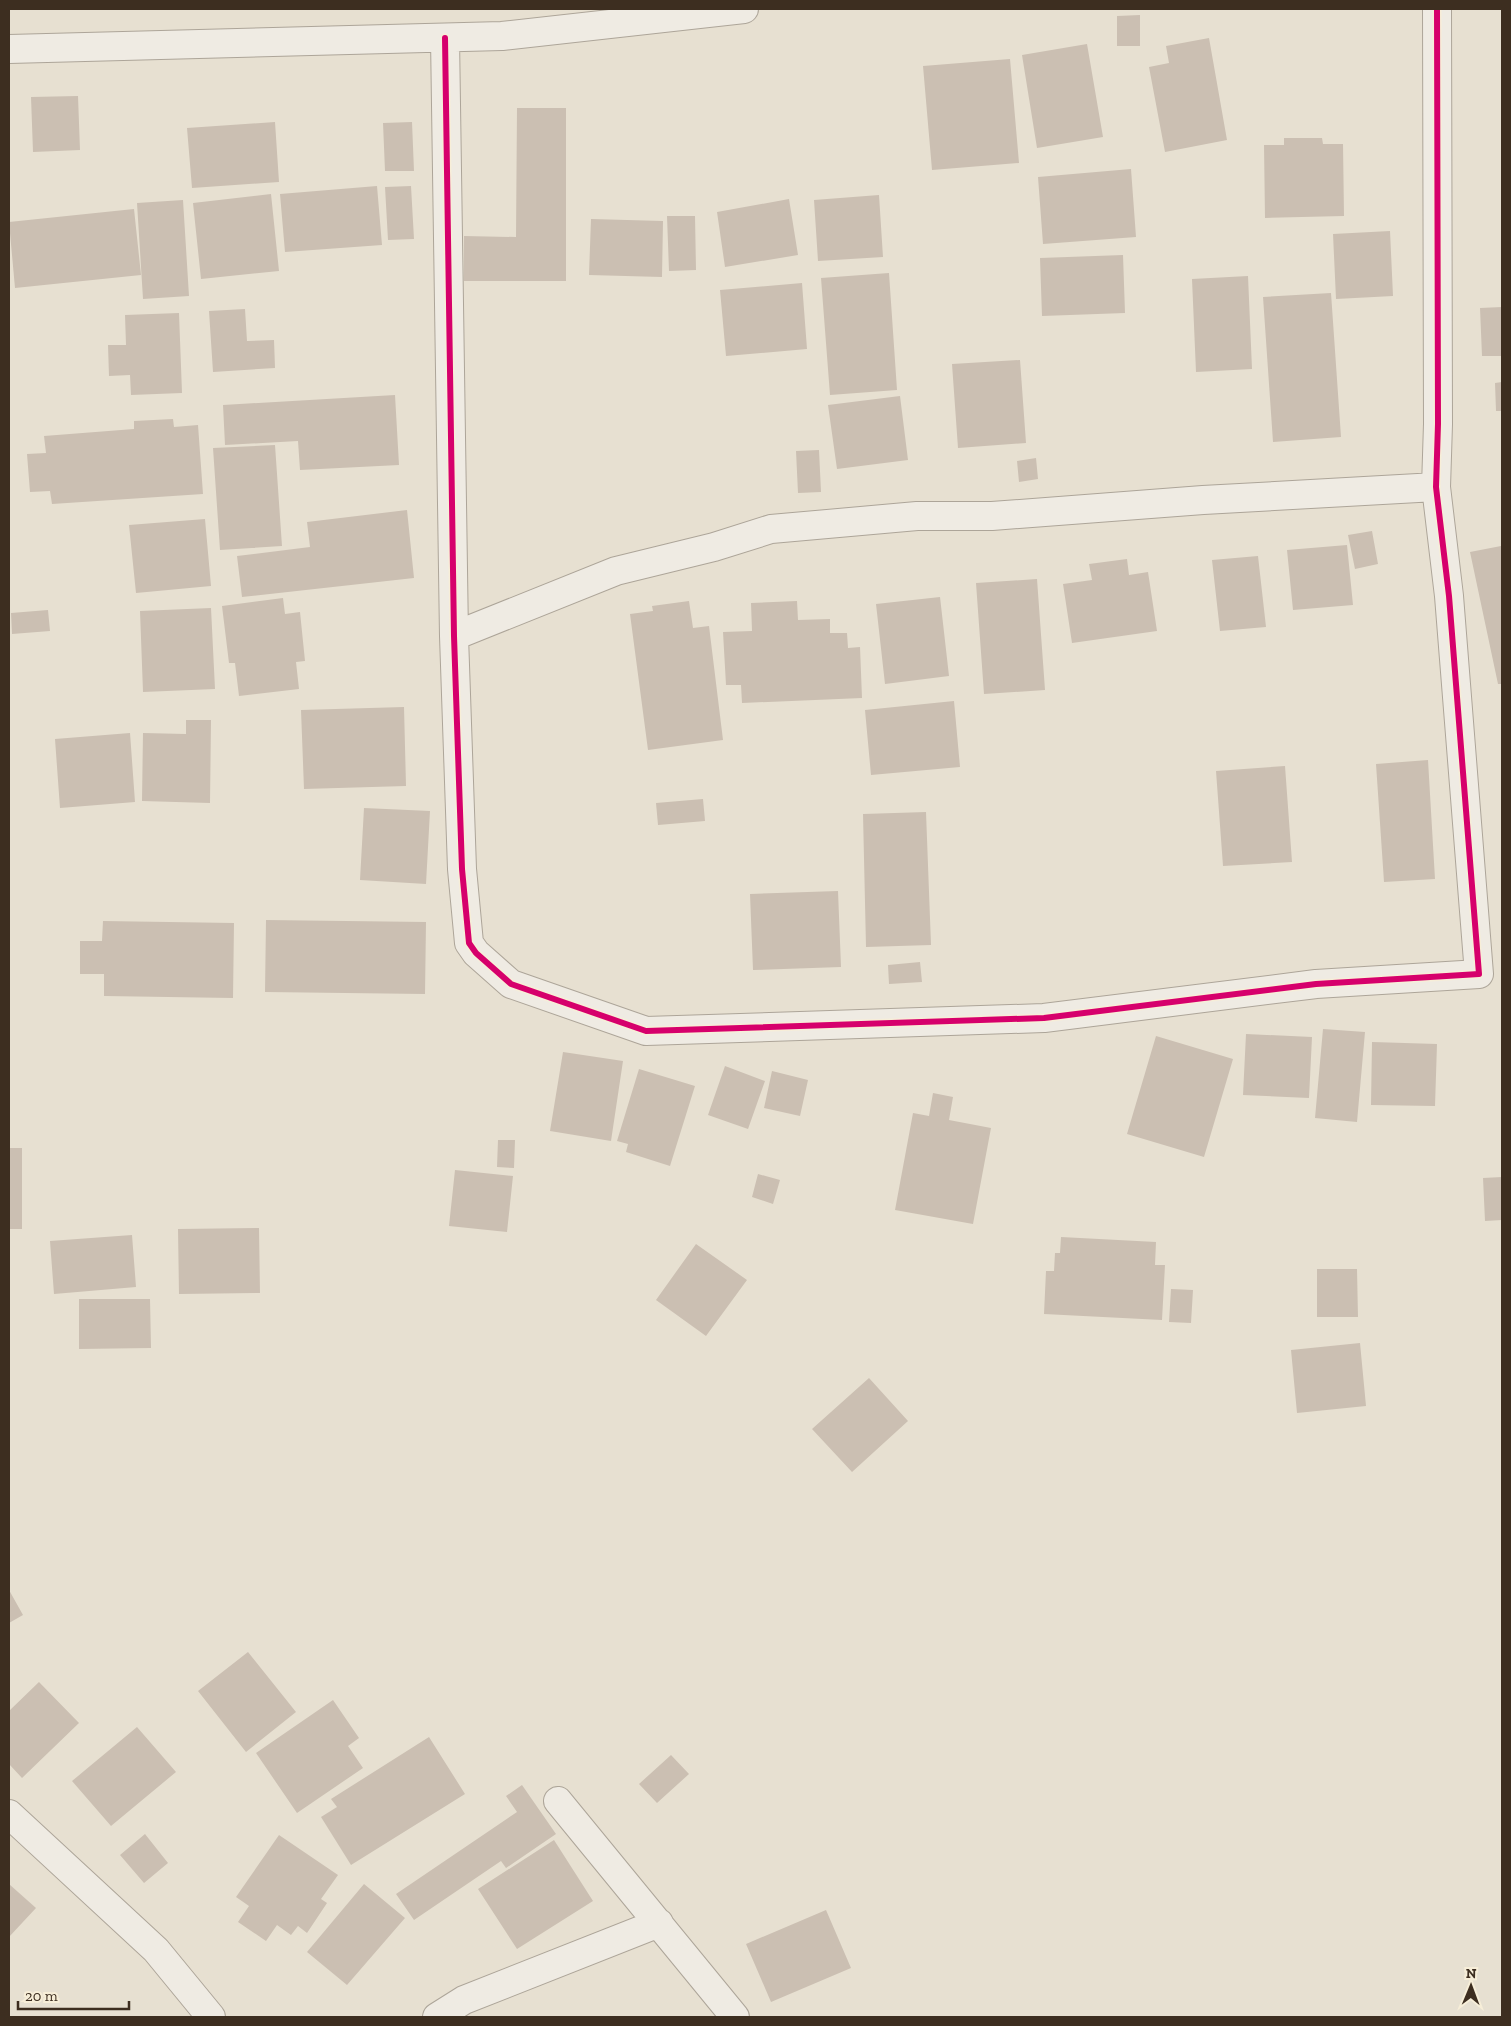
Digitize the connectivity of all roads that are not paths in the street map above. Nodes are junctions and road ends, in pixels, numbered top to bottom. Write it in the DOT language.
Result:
graph roads {
  1 [pos="744,9"];
  2 [pos="1437,9"];
  3 [pos="445,38"];
  4 [pos="9,49"];
  5 [pos="1436,487"];
  6 [pos="454,636"];
  7 [pos="558,1801"];
  8 [pos="9,1814"];
  9 [pos="659,1924"];
  10 [pos="211,2017"];
  11 [pos="437,2017"];
  12 [pos="735,2017"];
  1 -- 3 [label="street"];
  2 -- 5 [label="street"];
  3 -- 4 [label="street"];
  3 -- 6 [label="street"];
  5 -- 6 [label="street"];
  5 -- 6 [label="street"];
  7 -- 9 [label="street"];
  8 -- 10 [label="street"];
  9 -- 11 [label="street"];
  9 -- 12 [label="street"];
}
